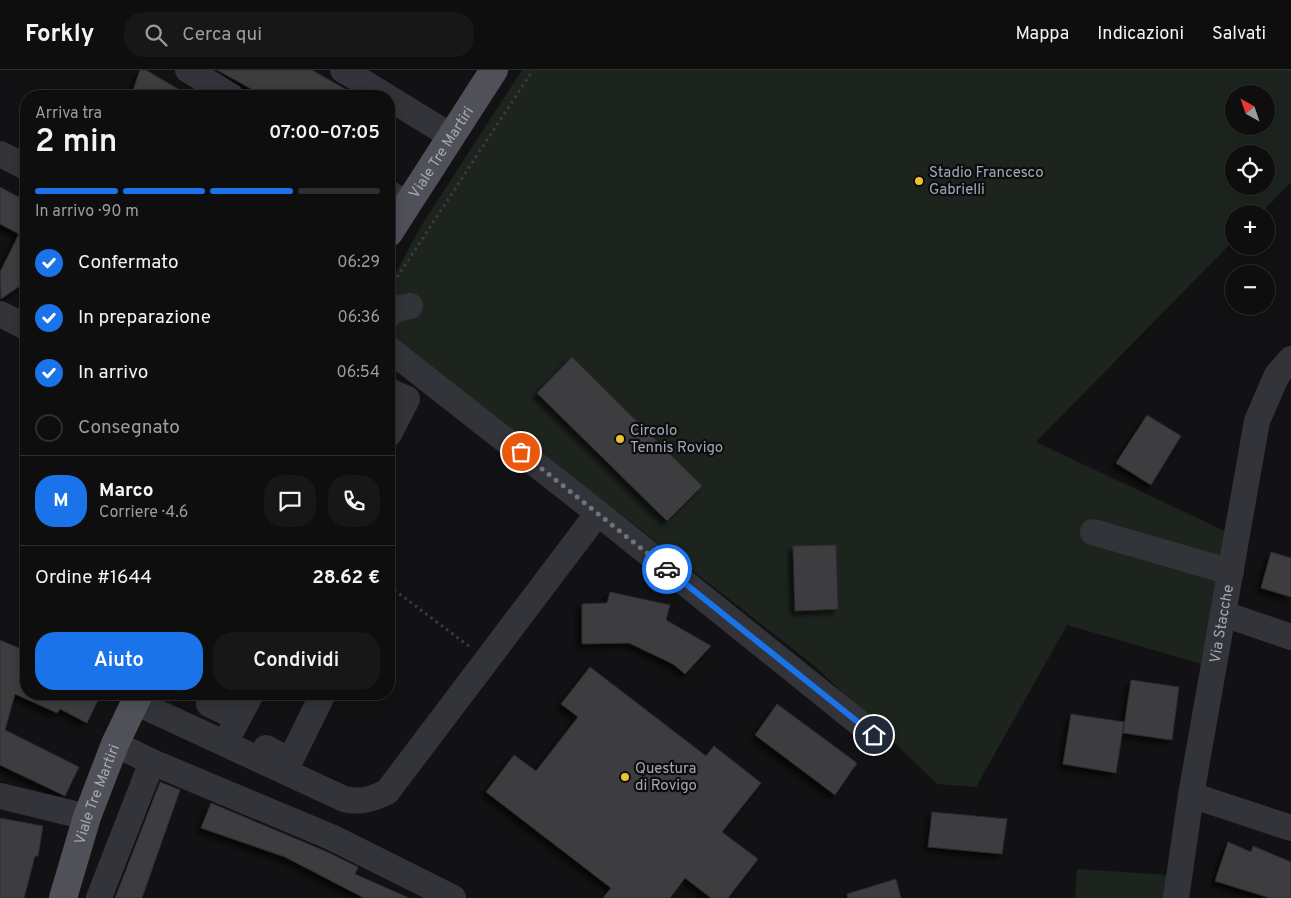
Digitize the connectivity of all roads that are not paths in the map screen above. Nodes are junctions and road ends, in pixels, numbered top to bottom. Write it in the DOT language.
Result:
graph roads {
  1 [pos="188,70"];
  2 [pos="342,70"];
  3 [pos="494,70"];
  4 [pos="221,90"];
  5 [pos="375,90"];
  6 [pos="395,102"];
  7 [pos="451,136"];
  8 [pos="0,154"];
  9 [pos="20,164"];
  10 [pos="397,199"];
  11 [pos="0,314"];
  12 [pos="20,324"];
  13 [pos="395,354"];
  14 [pos="1291,359"];
  15 [pos="412,368"];
  16 [pos="395,386"];
  17 [pos="395,394"];
  18 [pos="395,423"];
  19 [pos="598,513"];
  20 [pos="1093,532"];
  21 [pos="1231,572"];
  22 [pos="1224,614"];
  23 [pos="1291,638"];
  24 [pos="136,700"];
  25 [pos="143,700"];
  26 [pos="211,700"];
  27 [pos="248,700"];
  28 [pos="320,700"];
  29 [pos="232,731"];
  30 [pos="874,735"];
  31 [pos="115,744"];
  32 [pos="152,762"];
  33 [pos="1191,795"];
  34 [pos="0,796"];
  35 [pos="87,817"];
  36 [pos="1291,828"];
  37 [pos="65,898"];
  38 [pos="99,898"];
  39 [pos="453,898"];
  40 [pos="1176,898"];
  1 -- 4 [label="street"];
  2 -- 5 [label="street"];
  3 -- 7 [label="main road, Viale Tre Martiri"];
  6 -- 7 [label="street"];
  7 -- 10 [label="main road, Viale Tre Martiri"];
  8 -- 9 [label="street"];
  11 -- 12 [label="street"];
  13 -- 15 [label="street"];
  14 -- 21 [label="street, Via Stacche"];
  15 -- 16 [label="street"];
  15 -- 19 [label="street"];
  17 -- 18 [label="street"];
  19 -- 29 [label="street"];
  19 -- 30 [label="street"];
  20 -- 21 [label="street"];
  21 -- 22 [label="street, Via Stacche"];
  22 -- 23 [label="street"];
  22 -- 33 [label="street, Via Stacche"];
  24 -- 31 [label="main road, Viale Tre Martiri"];
  25 -- 29 [label="street"];
  26 -- 29 [label="street"];
  27 -- 29 [label="street"];
  28 -- 29 [label="street"];
  31 -- 32 [label="street"];
  31 -- 35 [label="main road, Viale Tre Martiri"];
  32 -- 38 [label="street"];
  32 -- 39 [label="street"];
  33 -- 36 [label="street"];
  33 -- 40 [label="street, Via Stacche"];
  34 -- 35 [label="street"];
  35 -- 37 [label="main road, Viale Tre Martiri"];
}
